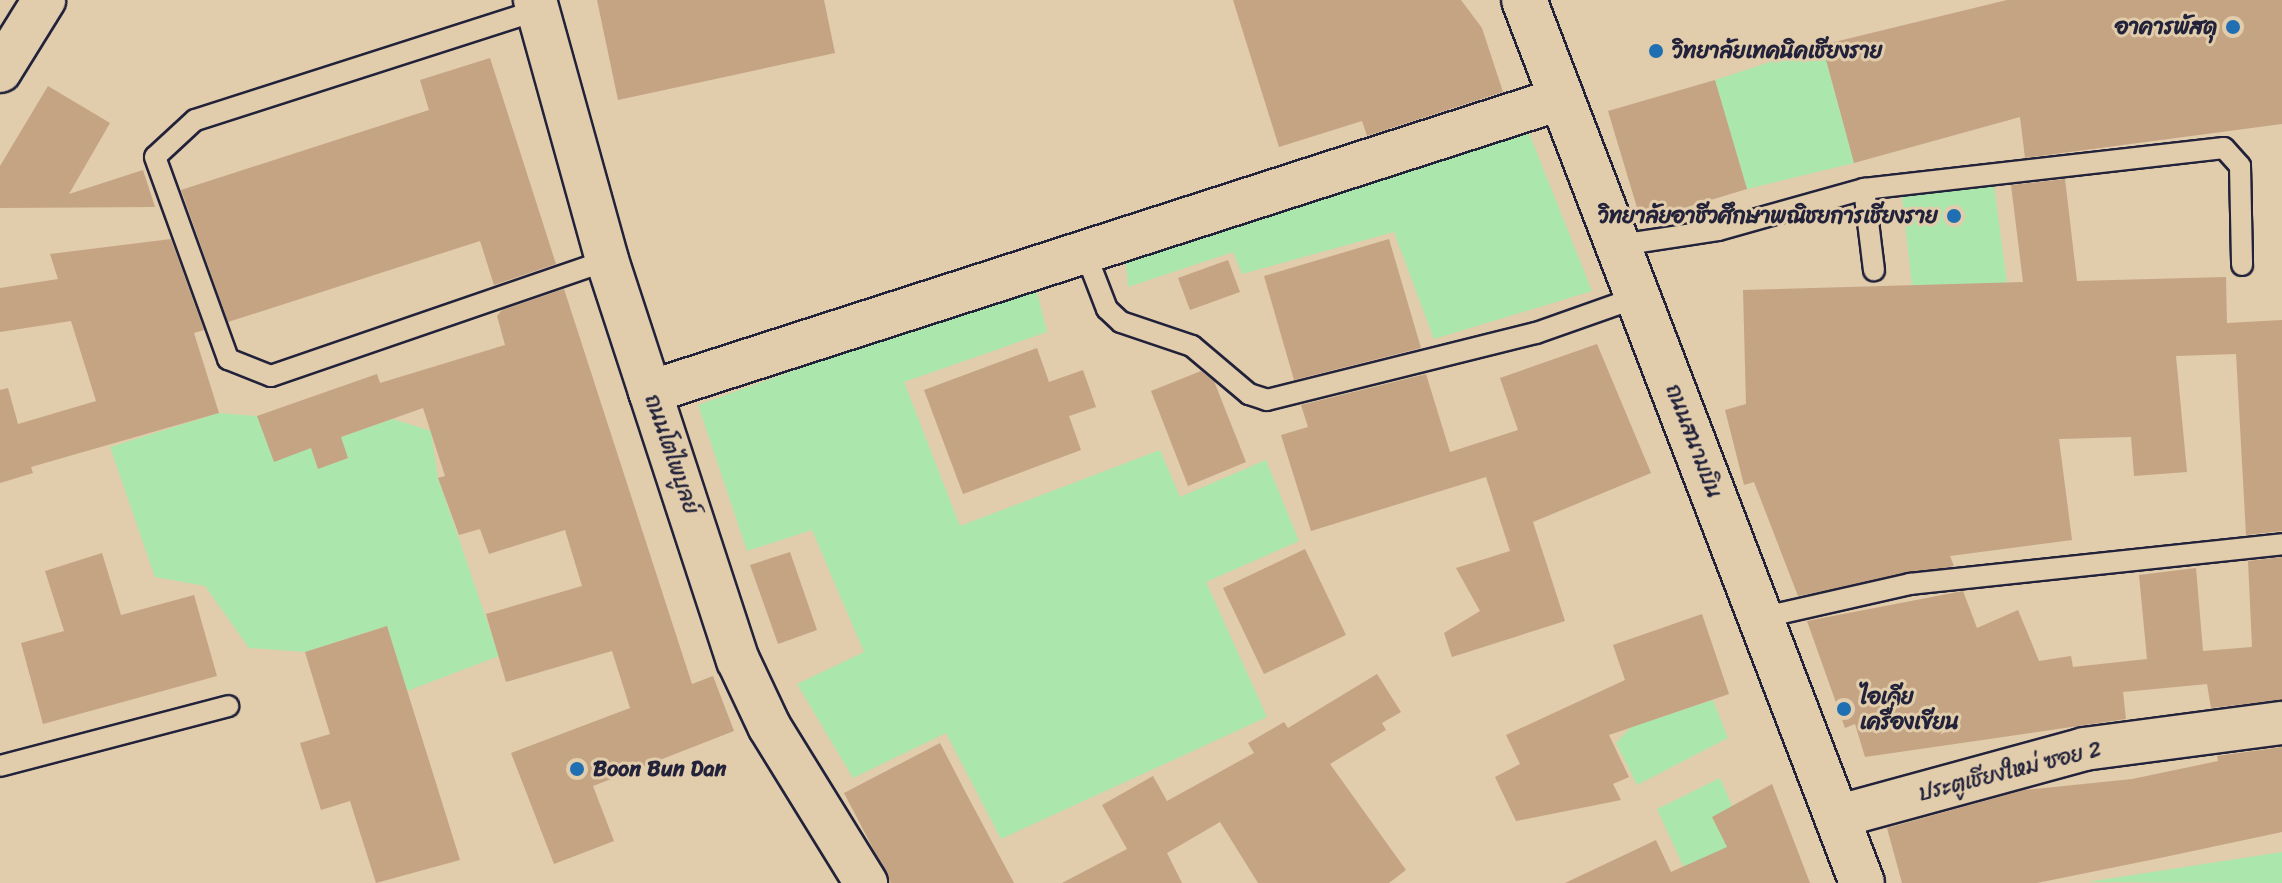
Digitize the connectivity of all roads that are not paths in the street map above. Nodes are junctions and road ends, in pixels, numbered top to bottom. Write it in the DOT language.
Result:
graph roads {
  1 [pos="44,0"];
  2 [pos="1524,0"];
  3 [pos="536,5"];
  4 [pos="0,71"];
  5 [pos="1563,98"];
  6 [pos="1864,189"];
  7 [pos="1620,245"];
  8 [pos="1085,252"];
  9 [pos="607,260"];
  10 [pos="2242,265"];
  11 [pos="1874,270"];
  12 [pos="1638,297"];
  13 [pos="650,392"];
  14 [pos="2282,544"];
  15 [pos="1760,618"];
  16 [pos="228,706"];
  17 [pos="2282,723"];
  18 [pos="0,766"];
  19 [pos="1836,817"];
  20 [pos="866,883"];
  21 [pos="1862,883"];
  1 -- 4 [label="street"];
  2 -- 5 [label="street, ถนนสนามบิน"];
  3 -- 9 [label="street, ถนนโตไพบูลย์"];
  3 -- 9 [label="lane"];
  5 -- 7 [label="street, ถนนสนามบิน"];
  5 -- 8 [label="street"];
  6 -- 7 [label="lane"];
  6 -- 10 [label="lane"];
  6 -- 11 [label="lane"];
  7 -- 12 [label="street, ถนนสนามบิน"];
  8 -- 12 [label="lane"];
  8 -- 13 [label="street"];
  9 -- 13 [label="street, ถนนโตไพบูลย์"];
  12 -- 15 [label="street, ถนนสนามบิน"];
  13 -- 20 [label="street, ถนนโตไพบูลย์"];
  14 -- 15 [label="lane"];
  15 -- 19 [label="street, ถนนสนามบิน"];
  16 -- 18 [label="lane"];
  17 -- 19 [label="street, ประตูเชียงใหม่ ซอย 2"];
  19 -- 21 [label="street, ถนนสนามบิน"];
}
